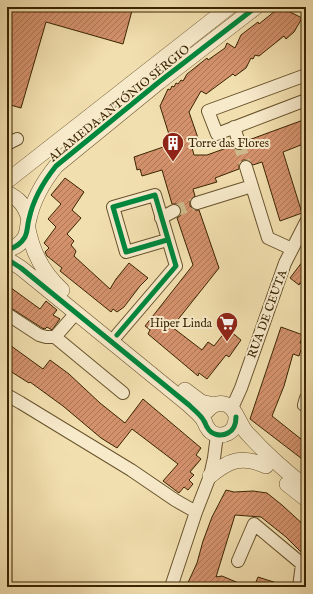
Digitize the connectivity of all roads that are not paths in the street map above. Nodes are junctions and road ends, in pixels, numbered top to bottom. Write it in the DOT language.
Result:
graph roads {
  1 [pos="229,7"];
  2 [pos="256,7"];
  3 [pos="306,75"];
  4 [pos="306,100"];
  5 [pos="234,127"];
  6 [pos="239,143"];
  7 [pos="246,167"];
  8 [pos="7,180"];
  9 [pos="252,186"];
  10 [pos="7,193"];
  11 [pos="197,203"];
  12 [pos="174,211"];
  13 [pos="161,218"];
  14 [pos="306,222"];
  15 [pos="28,224"];
  16 [pos="167,240"];
  17 [pos="292,249"];
  18 [pos="7,250"];
  19 [pos="7,259"];
  20 [pos="76,312"];
  21 [pos="7,314"];
  22 [pos="117,335"];
  23 [pos="55,337"];
  24 [pos="123,393"];
  25 [pos="7,395"];
  26 [pos="306,398"];
  27 [pos="214,405"];
  28 [pos="306,406"];
  29 [pos="234,413"];
  30 [pos="205,422"];
  31 [pos="222,434"];
  32 [pos="266,466"];
  33 [pos="210,476"];
  34 [pos="306,487"];
  35 [pos="306,499"];
  36 [pos="196,512"];
  37 [pos="238,561"];
  38 [pos="171,587"];
  39 [pos="299,587"];
  1 -- 8 [label="street, ALAMEDA ANTÓNIO SÉRGIO"];
  2 -- 15 [label="street, ALAMEDA ANTÓNIO SÉRGIO"];
  3 -- 5 [label="street"];
  4 -- 5 [label="street"];
  5 -- 6 [label="street"];
  7 -- 9 [label="street"];
  9 -- 11 [label="street"];
  9 -- 17 [label="street"];
  10 -- 15 [label="street"];
  12 -- 13 [label="street"];
  13 -- 16 [label="street"];
  13 -- 16 [label="street"];
  14 -- 17 [label="street, RUA DE CEUTA"];
  15 -- 18 [label="street, ALAMEDA ANTÓNIO SÉRGIO"];
  15 -- 22 [label="street"];
  16 -- 22 [label="street"];
  17 -- 29 [label="street, RUA DE CEUTA"];
  19 -- 20 [label="street"];
  20 -- 23 [label="street"];
  20 -- 30 [label="street"];
  21 -- 23 [label="street"];
  22 -- 27 [label="street"];
  23 -- 24 [label="street"];
  25 -- 36 [label="street"];
  26 -- 28 [label="street"];
  27 -- 29 [label="street"];
  27 -- 30 [label="street"];
  29 -- 31 [label="street"];
  29 -- 34 [label="street"];
  30 -- 31 [label="street"];
  31 -- 32 [label="street"];
  31 -- 33 [label="street"];
  32 -- 33 [label="street"];
  32 -- 35 [label="street"];
  33 -- 36 [label="street"];
  36 -- 38 [label="street"];
  37 -- 39 [label="street"];
}
